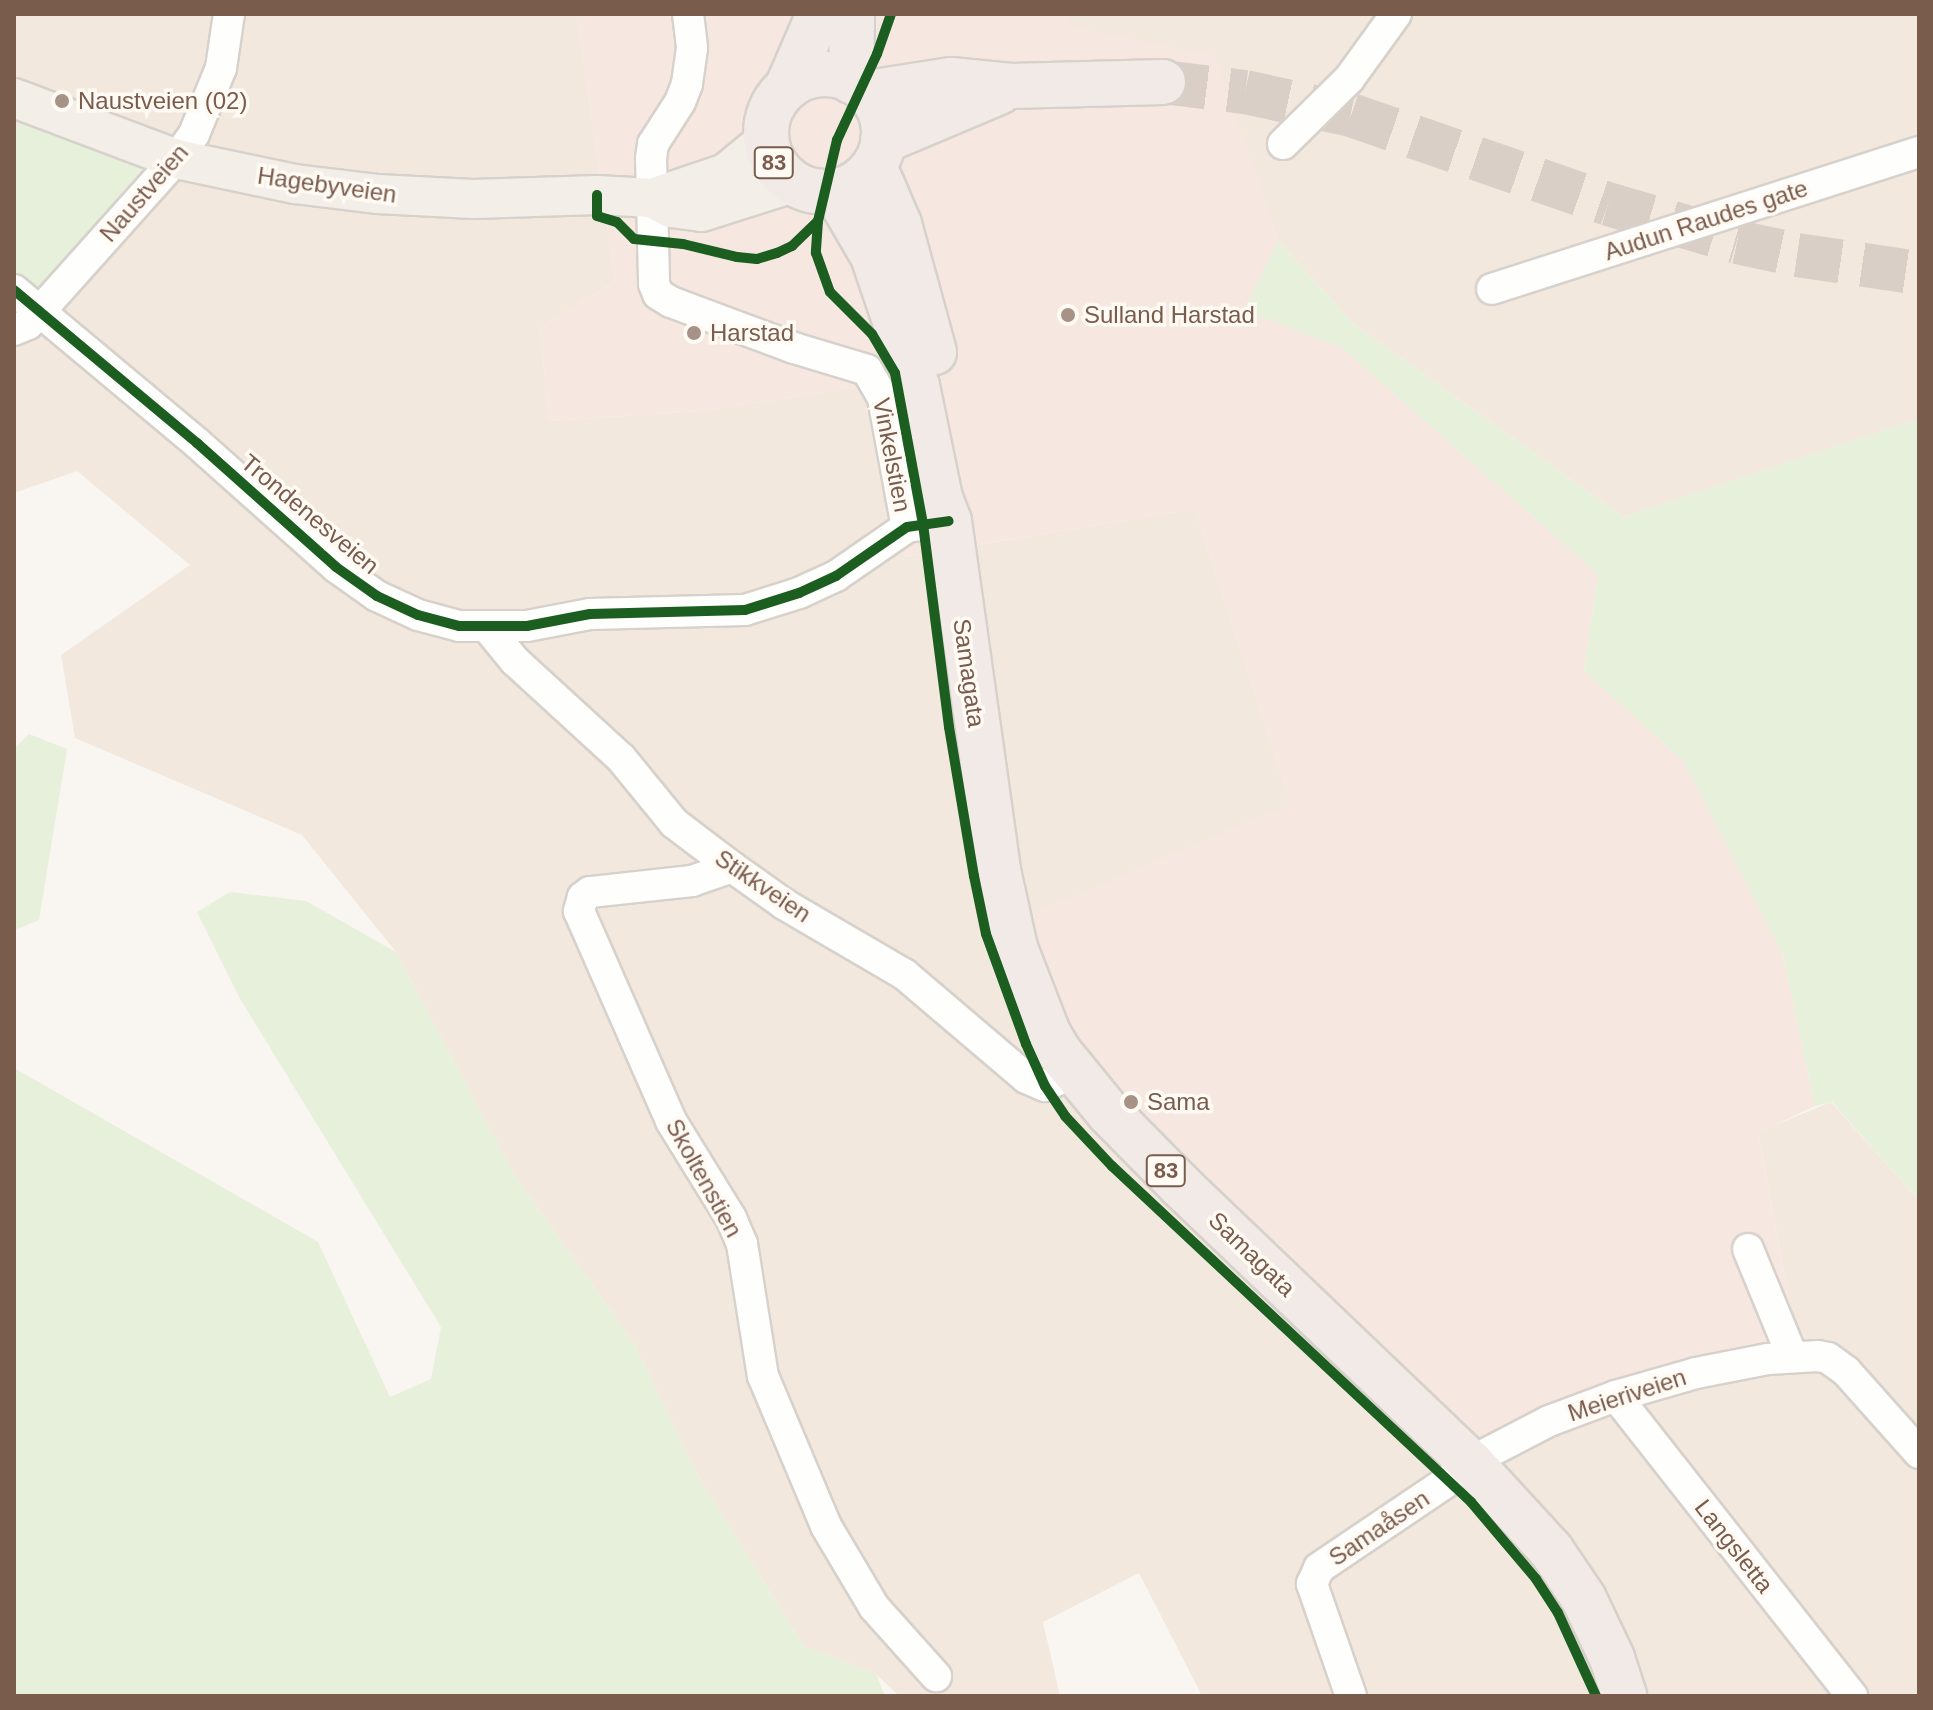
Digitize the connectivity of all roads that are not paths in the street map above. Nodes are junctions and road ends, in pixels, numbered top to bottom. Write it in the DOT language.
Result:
graph roads {
  1 [pos="229,14"];
  2 [pos="688,14"];
  3 [pos="819,14"];
  4 [pos="852,14"];
  5 [pos="1396,14"];
  6 [pos="1163,82"];
  7 [pos="1011,86"];
  8 [pos="860,87"];
  9 [pos="787,88"];
  10 [pos="14,98"];
  11 [pos="766,140"];
  12 [pos="1283,144"];
  13 [pos="1919,152"];
  14 [pos="879,153"];
  15 [pos="176,159"];
  16 [pos="793,183"];
  17 [pos="835,191"];
  18 [pos="652,198"];
  19 [pos="1492,289"];
  20 [pos="14,290"];
  21 [pos="41,310"];
  22 [pos="14,330"];
  23 [pos="949,521"];
  24 [pos="907,527"];
  25 [pos="487,627"];
  26 [pos="732,867"];
  27 [pos="1075,1072"];
  28 [pos="1748,1249"];
  29 [pos="1792,1356"];
  30 [pos="1616,1396"];
  31 [pos="1919,1453"];
  32 [pos="1470,1462"];
  33 [pos="936,1676"];
  34 [pos="1351,1696"];
  35 [pos="1624,1696"];
  36 [pos="1852,1696"];
  1 -- 15 [label="street, Naustveien"];
  2 -- 18 [label="street"];
  3 -- 9 [label="highway, 83"];
  4 -- 8 [label="highway, 83"];
  5 -- 12 [label="street"];
  6 -- 7 [label="highway"];
  7 -- 8 [label="highway"];
  7 -- 14 [label="highway"];
  8 -- 9 [label="highway"];
  8 -- 14 [label="highway, 83"];
  9 -- 11 [label="highway, 83"];
  10 -- 15 [label="main road, Hagebyveien"];
  11 -- 16 [label="highway, 83"];
  11 -- 18 [label="main road, Hagebyveien"];
  13 -- 19 [label="street, Audun Raudes gate"];
  14 -- 17 [label="highway"];
  14 -- 23 [label="highway, Samagata / 83"];
  15 -- 18 [label="main road, Hagebyveien"];
  15 -- 21 [label="street, Naustveien"];
  16 -- 17 [label="highway, 83"];
  16 -- 18 [label="main road, Hagebyveien"];
  17 -- 23 [label="highway, Samagata / 83"];
  18 -- 24 [label="street, Vinkelstien"];
  20 -- 21 [label="street, Trondenesveien"];
  21 -- 22 [label="street, Naustveien"];
  21 -- 25 [label="street, Trondenesveien"];
  23 -- 24 [label="street, Trondenesveien"];
  23 -- 27 [label="highway, Samagata / 83"];
  24 -- 25 [label="street, Trondenesveien"];
  25 -- 26 [label="street, Stikkveien"];
  26 -- 27 [label="street, Stikkveien"];
  26 -- 33 [label="street, Skoltenstien"];
  27 -- 32 [label="highway, Samagata / 83"];
  28 -- 29 [label="street"];
  29 -- 30 [label="street, Meieriveien"];
  29 -- 31 [label="street, Meieriveien"];
  30 -- 32 [label="street, Meieriveien"];
  30 -- 36 [label="street, Langsletta"];
  32 -- 34 [label="street, Samaåsen"];
  32 -- 35 [label="highway, Samagata / 83"];
}
